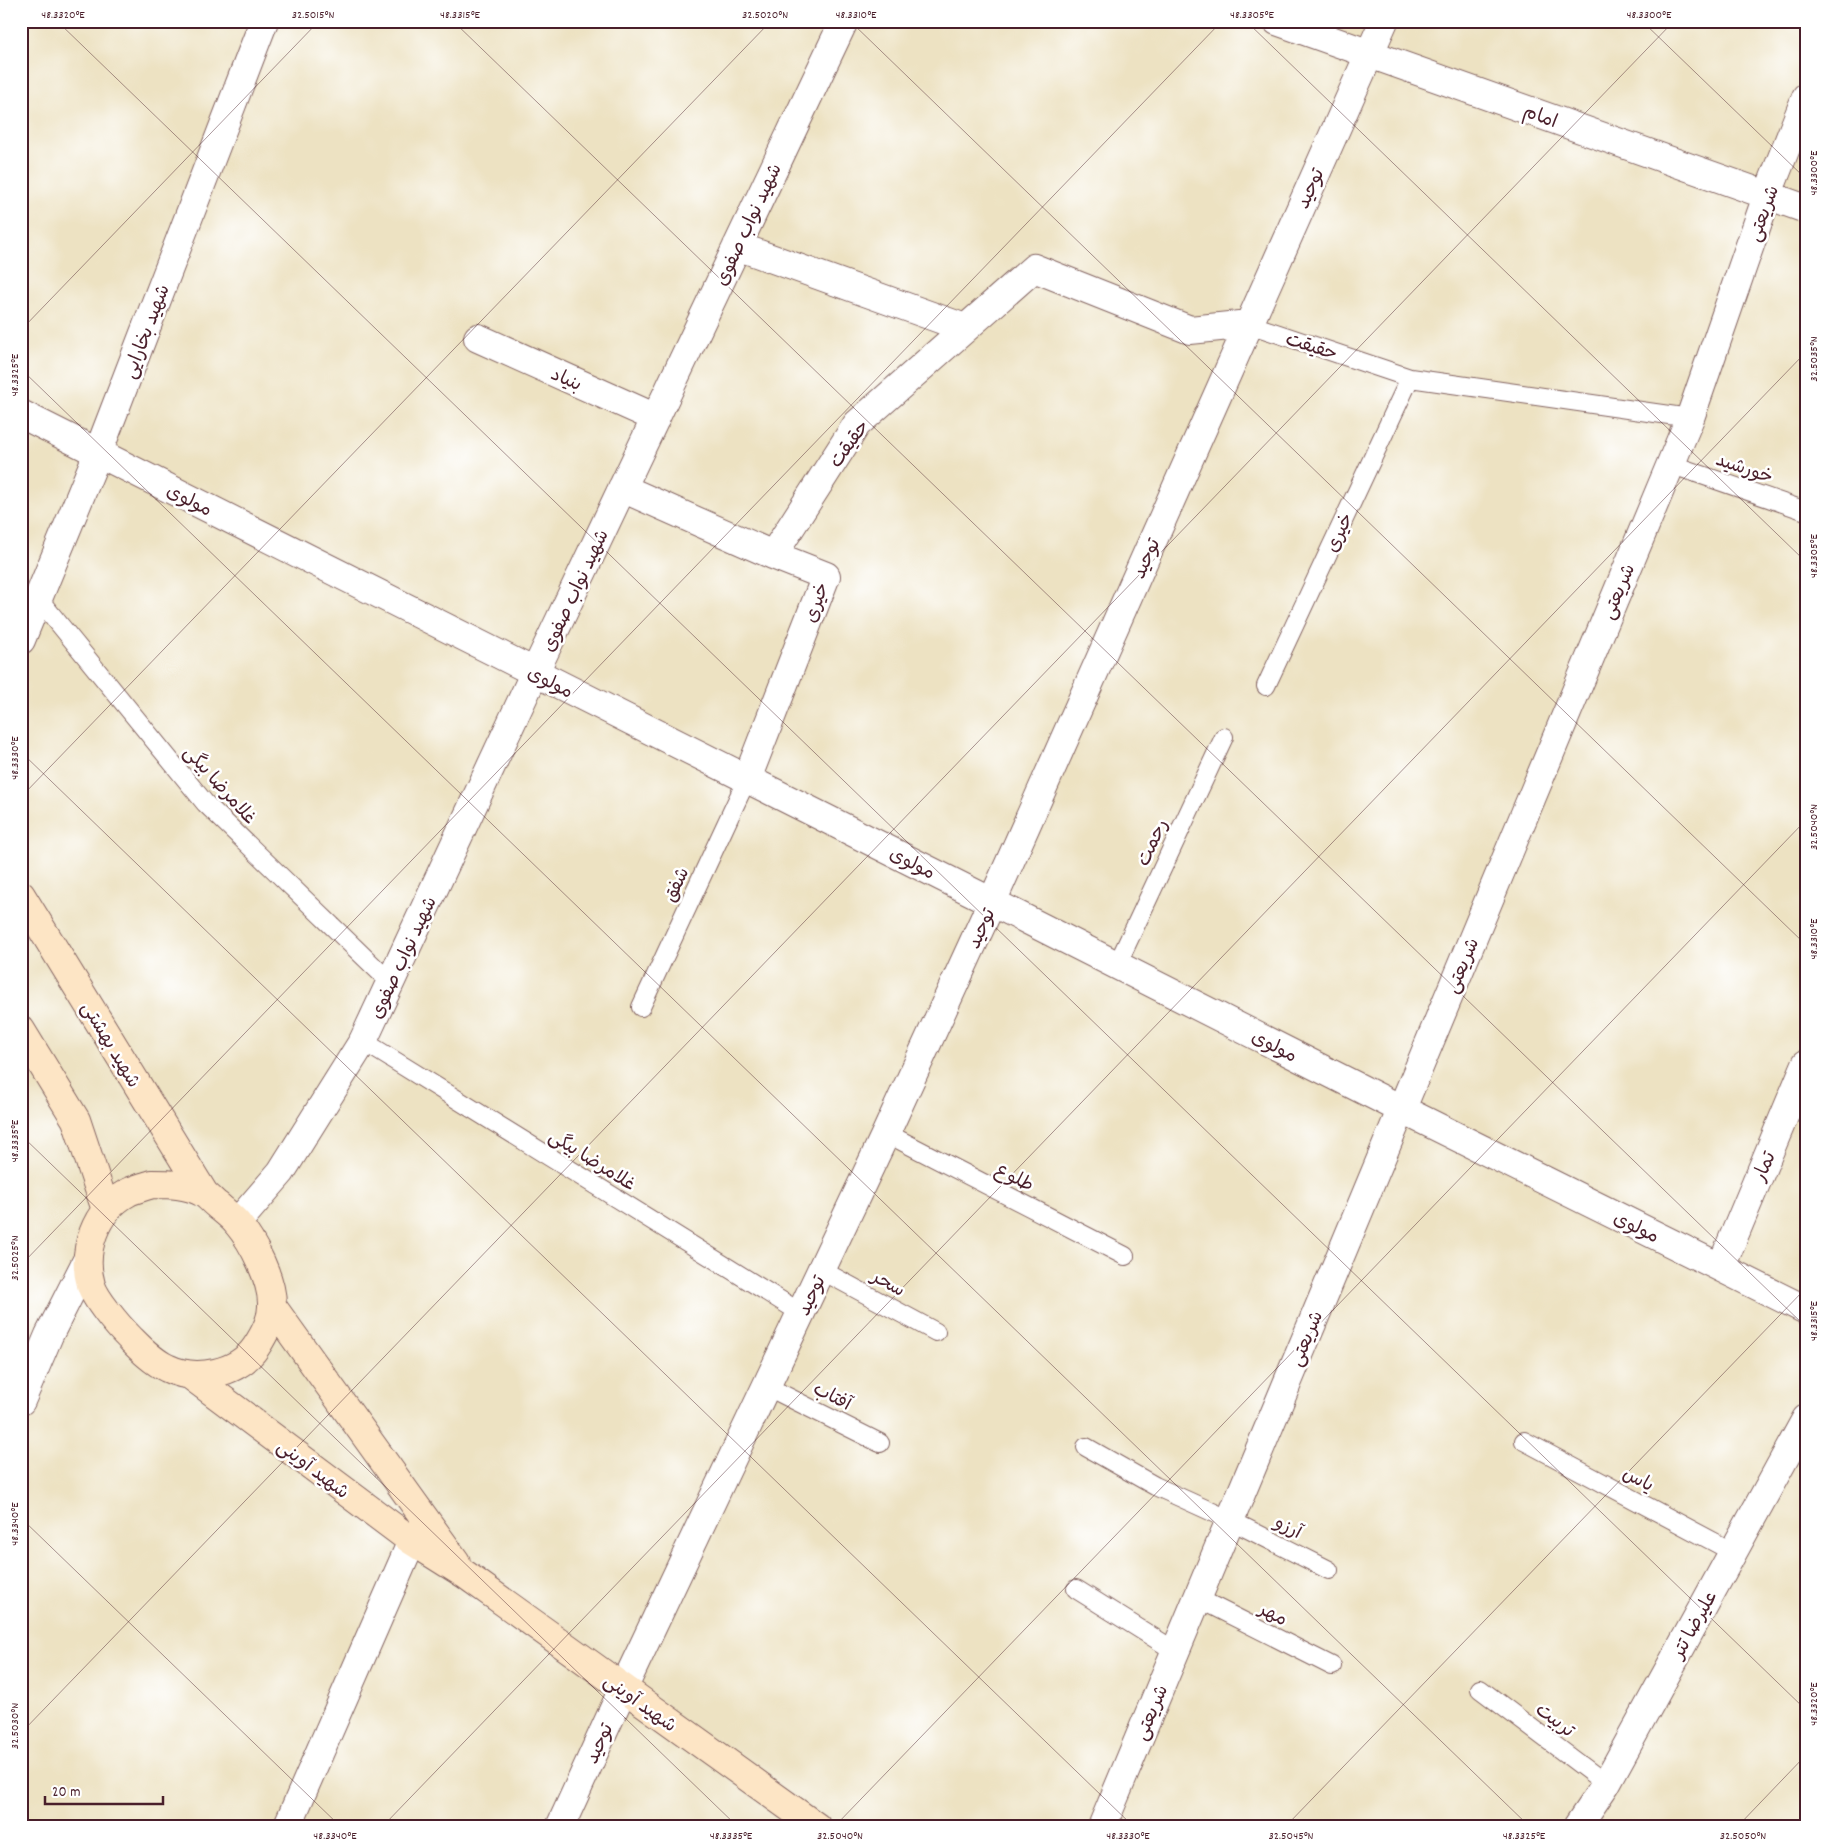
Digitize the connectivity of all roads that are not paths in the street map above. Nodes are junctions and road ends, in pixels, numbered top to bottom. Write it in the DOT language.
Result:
graph roads {
  1 [pos="264,21"];
  2 [pos="1276,21"];
  3 [pos="1384,21"];
  4 [pos="837,23"];
  5 [pos="1369,54"];
  6 [pos="1806,97"];
  7 [pos="1767,196"];
  8 [pos="1806,209"];
  9 [pos="737,246"];
  10 [pos="1249,324"];
  11 [pos="966,328"];
  12 [pos="478,338"];
  13 [pos="1410,378"];
  14 [pos="21,414"];
  15 [pos="656,418"];
  16 [pos="1690,418"];
  17 [pos="98,453"];
  18 [pos="1670,464"];
  19 [pos="622,488"];
  20 [pos="1806,511"];
  21 [pos="773,555"];
  22 [pos="38,598"];
  23 [pos="21,640"];
  24 [pos="535,672"];
  25 [pos="1266,686"];
  26 [pos="1224,737"];
  27 [pos="747,779"];
  28 [pos="21,895"];
  29 [pos="992,902"];
  30 [pos="1117,965"];
  31 [pos="390,982"];
  32 [pos="641,1007"];
  33 [pos="21,1030"];
  34 [pos="363,1041"];
  35 [pos="1806,1064"];
  36 [pos="1401,1109"];
  37 [pos="886,1134"];
  38 [pos="204,1193"];
  39 [pos="106,1210"];
  40 [pos="237,1223"];
  41 [pos="1125,1256"];
  42 [pos="87,1260"];
  43 [pos="1721,1267"];
  44 [pos="821,1270"];
  45 [pos="272,1306"];
  46 [pos="1806,1310"];
  47 [pos="801,1313"];
  48 [pos="936,1332"];
  49 [pos="190,1375"];
  50 [pos="766,1386"];
  51 [pos="21,1401"];
  52 [pos="1806,1419"];
  53 [pos="1524,1442"];
  54 [pos="880,1443"];
  55 [pos="1086,1447"];
  56 [pos="1230,1520"];
  57 [pos="412,1541"];
  58 [pos="1733,1552"];
  59 [pos="1329,1570"];
  60 [pos="466,1576"];
  61 [pos="1076,1589"];
  62 [pos="1197,1598"];
  63 [pos="1175,1651"];
  64 [pos="1332,1666"];
  65 [pos="623,1689"];
  66 [pos="1480,1689"];
  67 [pos="1606,1784"];
  68 [pos="806,1824"];
  69 [pos="287,1827"];
  70 [pos="560,1827"];
  71 [pos="1102,1827"];
  72 [pos="1578,1827"];
  1 -- 17 [label="street, شهید بخارایی"];
  2 -- 5 [label="street, امام"];
  3 -- 5 [label="street, توحید"];
  4 -- 9 [label="street, شهید نواب صفوی"];
  5 -- 7 [label="street, امام"];
  5 -- 10 [label="street, توحید"];
  6 -- 7 [label="street, شریعتی"];
  7 -- 8 [label="street, امام"];
  7 -- 16 [label="street, شریعتی"];
  9 -- 11 [label="street"];
  9 -- 15 [label="street, شهید نواب صفوی"];
  10 -- 11 [label="street, حقیقت"];
  10 -- 13 [label="lane, حقیقت"];
  10 -- 29 [label="street, توحید"];
  11 -- 21 [label="street, حقیقت"];
  12 -- 15 [label="street, بنیاد"];
  13 -- 16 [label="lane, حقیقت"];
  13 -- 25 [label="lane, خیری"];
  14 -- 17 [label="street, مولوی"];
  15 -- 19 [label="street, شهید نواب صفوی"];
  16 -- 18 [label="street, شریعتی"];
  17 -- 22 [label="street, شهید بخارایی"];
  17 -- 24 [label="street, مولوی"];
  18 -- 20 [label="lane, خورشید"];
  18 -- 36 [label="street, شریعتی"];
  19 -- 21 [label="street, خیری"];
  19 -- 24 [label="street, شهید نواب صفوی"];
  21 -- 27 [label="street, خیری"];
  22 -- 23 [label="street, شهید بخارایی"];
  22 -- 31 [label="lane, غلامرضا بیگی"];
  24 -- 27 [label="street, مولوی"];
  24 -- 31 [label="street, شهید نواب صفوی"];
  26 -- 30 [label="lane, رحمت"];
  27 -- 29 [label="street, مولوی"];
  27 -- 32 [label="lane, شفق"];
  28 -- 38 [label="street, شهید بهشتی"];
  29 -- 30 [label="street, مولوی"];
  29 -- 37 [label="street, توحید"];
  30 -- 36 [label="street, مولوی"];
  31 -- 34 [label="street, شهید نواب صفوی"];
  33 -- 39 [label="street"];
  34 -- 40 [label="street, شهید نواب صفوی"];
  34 -- 47 [label="lane, غلامرضا بیگی"];
  35 -- 43 [label="street, تمار"];
  36 -- 43 [label="street, مولوی"];
  36 -- 56 [label="street, شریعتی"];
  37 -- 41 [label="lane, طلوع"];
  37 -- 44 [label="street, توحید"];
  38 -- 39 [label="street"];
  38 -- 40 [label="street"];
  39 -- 42 [label="street"];
  40 -- 45 [label="street"];
  42 -- 49 [label="street"];
  42 -- 51 [label="street"];
  43 -- 46 [label="street, مولوی"];
  44 -- 47 [label="street, توحید"];
  44 -- 48 [label="lane, سحر"];
  45 -- 49 [label="street"];
  45 -- 60 [label="street, شهید آوینی"];
  47 -- 50 [label="street, توحید"];
  49 -- 57 [label="street, شهید آوینی"];
  50 -- 54 [label="lane, آفتاب"];
  50 -- 65 [label="street, توحید"];
  52 -- 58 [label="street, علیرضا تتر"];
  53 -- 58 [label="lane, یاس"];
  55 -- 56 [label="lane, آرزو"];
  56 -- 59 [label="lane, آرزو"];
  56 -- 62 [label="street, شریعتی"];
  57 -- 60 [label="street, شهید آوینی"];
  57 -- 69 [label="street"];
  58 -- 67 [label="street, علیرضا تتر"];
  60 -- 65 [label="street, شهید آوینی"];
  61 -- 63 [label="lane"];
  62 -- 63 [label="street, شریعتی"];
  62 -- 64 [label="lane, مهر"];
  63 -- 71 [label="street, شریعتی"];
  65 -- 68 [label="street, شهید آوینی"];
  65 -- 70 [label="street, توحید"];
  66 -- 67 [label="lane, تربیت"];
  67 -- 72 [label="street, علیرضا تتر"];
}
